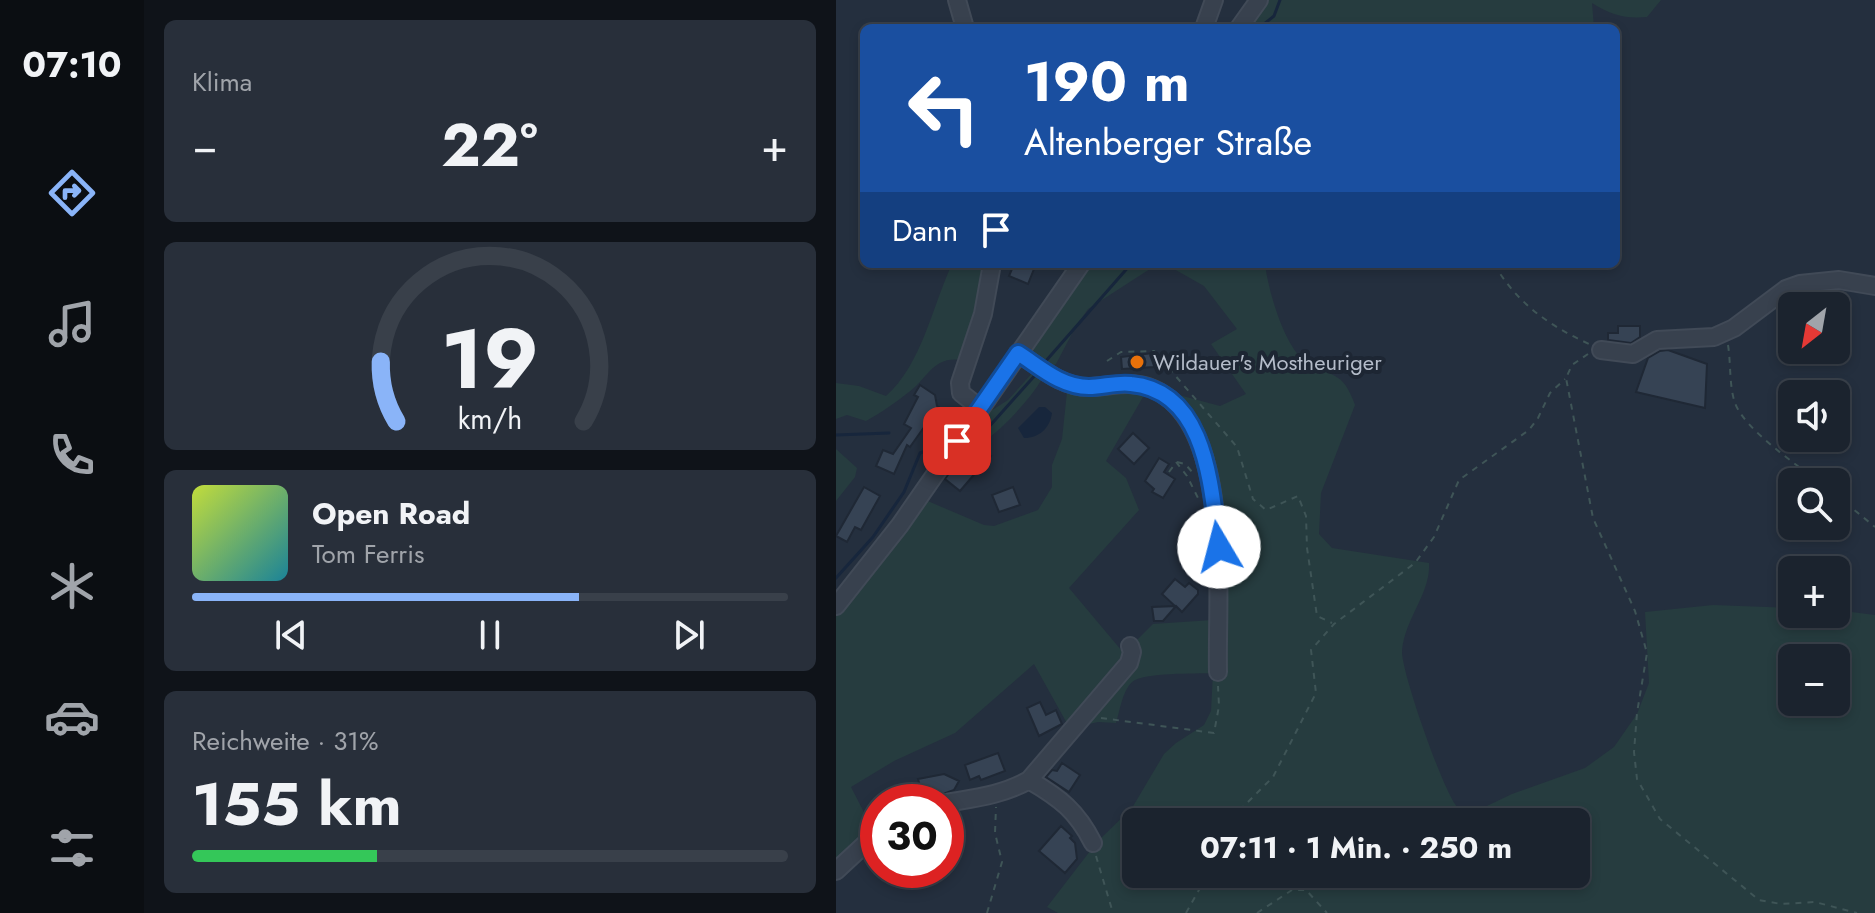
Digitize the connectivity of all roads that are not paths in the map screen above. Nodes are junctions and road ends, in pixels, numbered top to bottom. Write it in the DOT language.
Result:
graph roads {
  1 [pos="957,0"];
  2 [pos="1214,0"];
  3 [pos="1259,0"];
  4 [pos="964,24"];
  5 [pos="1205,24"];
  6 [pos="1242,24"];
  7 [pos="991,268"];
  8 [pos="1078,268"];
  9 [pos="1875,286"];
  10 [pos="1601,350"];
  11 [pos="1018,353"];
  12 [pos="980,408"];
  13 [pos="836,606"];
  14 [pos="1130,646"];
  15 [pos="1218,672"];
  16 [pos="1029,780"];
  17 [pos="964,800"];
  18 [pos="1093,843"];
  19 [pos="860,849"];
  20 [pos="836,871"];
  1 -- 4 [label="street"];
  2 -- 5 [label="street"];
  3 -- 6 [label="street"];
  7 -- 12 [label="street"];
  8 -- 11 [label="street"];
  9 -- 10 [label="street"];
  11 -- 12 [label="street"];
  11 -- 15 [label="street"];
  12 -- 13 [label="street"];
  14 -- 16 [label="street"];
  16 -- 17 [label="street"];
  16 -- 18 [label="street"];
  19 -- 20 [label="street"];
}
